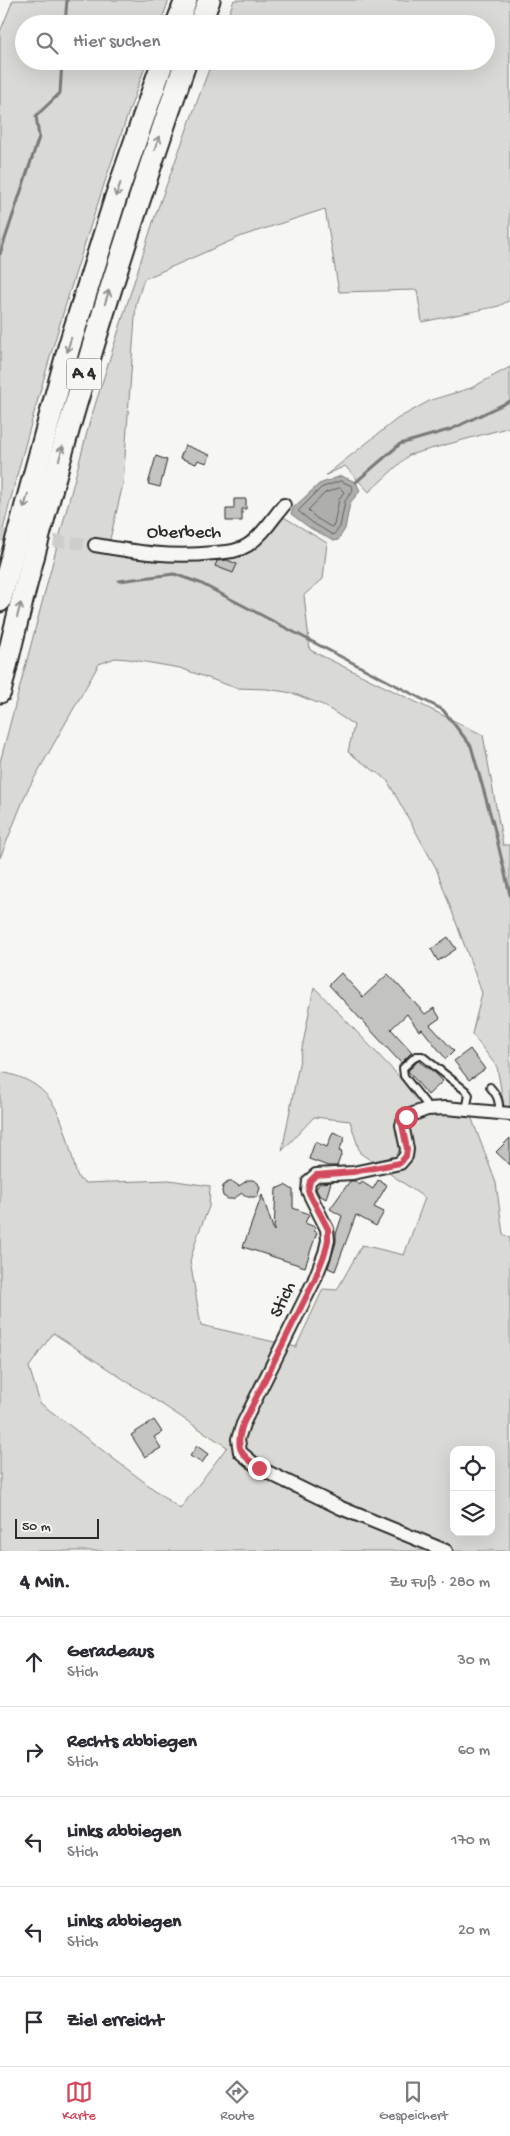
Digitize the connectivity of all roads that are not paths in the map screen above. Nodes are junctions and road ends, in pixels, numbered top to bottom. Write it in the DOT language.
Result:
graph roads {
  1 [pos="186,0"];
  2 [pos="209,0"];
  3 [pos="180,15"];
  4 [pos="203,15"];
  5 [pos="160,70"];
  6 [pos="183,70"];
  7 [pos="284,505"];
  8 [pos="95,544"];
  9 [pos="0,601"];
  10 [pos="0,692"];
  11 [pos="490,1086"];
  12 [pos="430,1109"];
  13 [pos="466,1110"];
  14 [pos="506,1114"];
  15 [pos="446,1551"];
  1 -- 3 [label="highway"];
  2 -- 4 [label="highway"];
  5 -- 9 [label="highway, A 4, one-way"];
  10 -- 6 [label="highway, A 4, one-way"];
  7 -- 8 [label="street, Oberbech"];
  11 -- 14 [label="lane"];
  12 -- 13 [label="street, Stich"];
  12 -- 13 [label="lane"];
  12 -- 15 [label="street, Stich"];
  13 -- 14 [label="street, Stich"];
}
